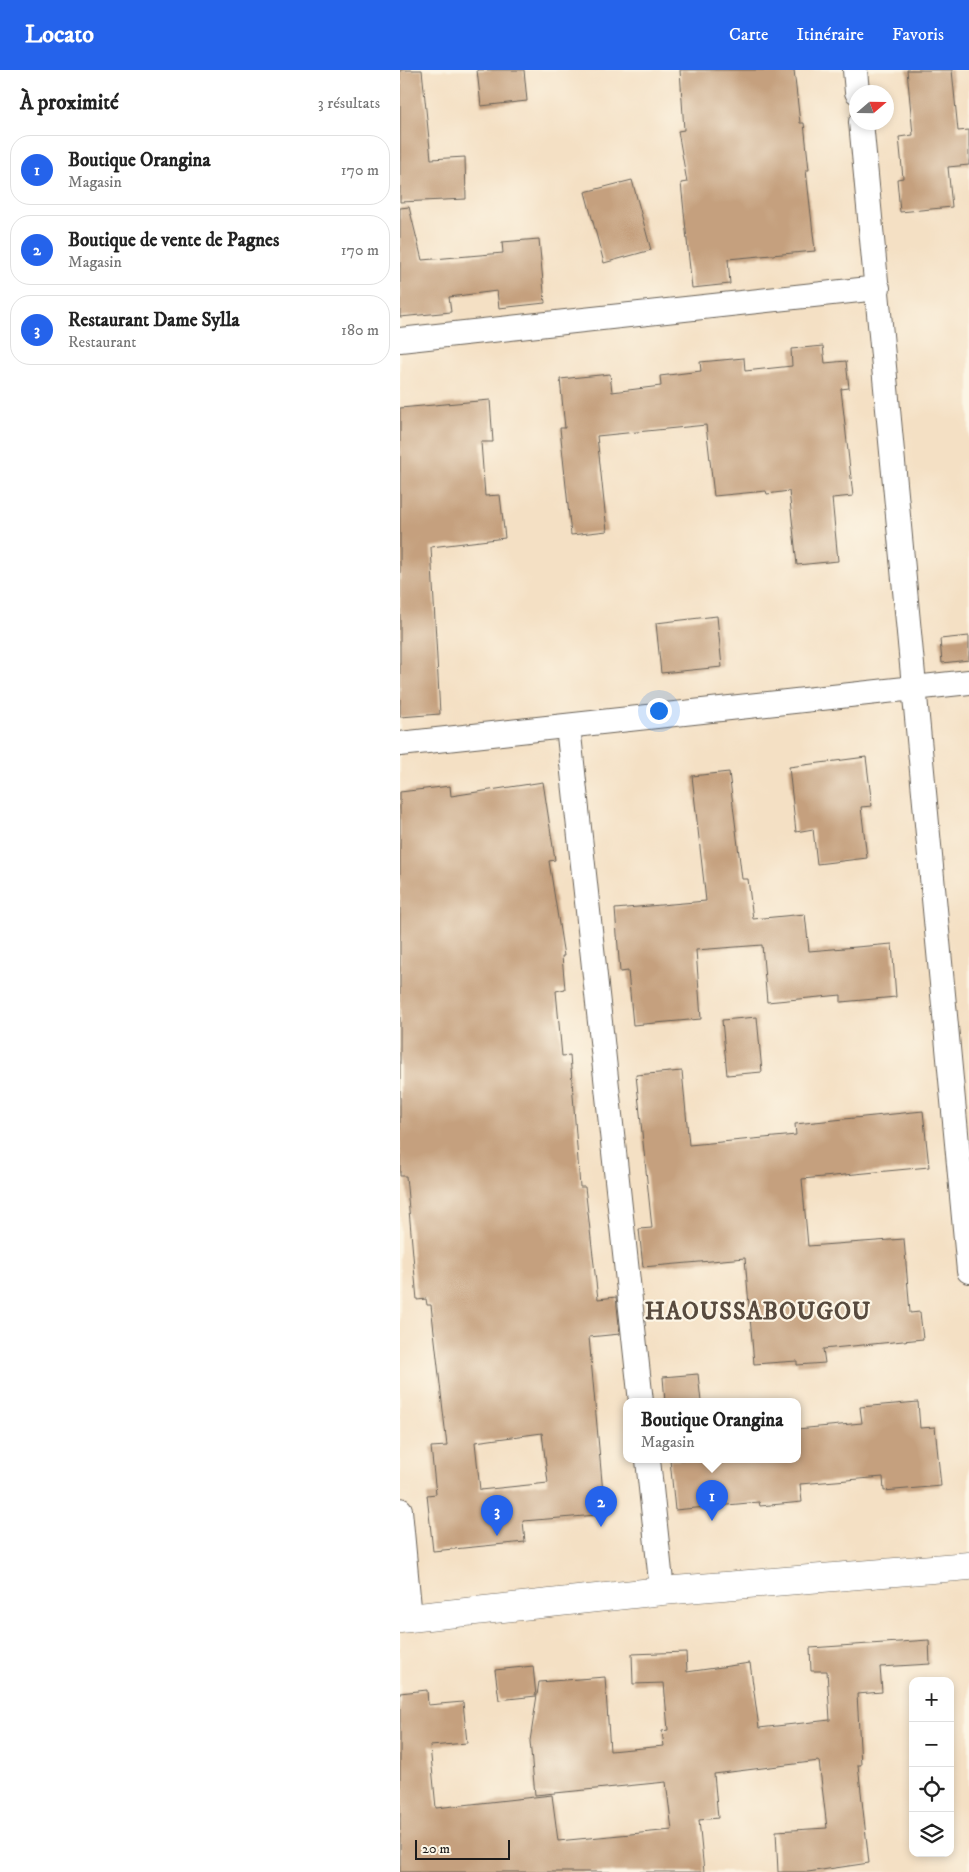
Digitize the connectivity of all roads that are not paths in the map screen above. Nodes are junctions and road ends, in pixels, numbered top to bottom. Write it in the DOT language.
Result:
graph roads {
  1 [pos="855,70"];
  2 [pos="857,85"];
  3 [pos="862,130"];
  4 [pos="878,288"];
  5 [pos="400,340"];
  6 [pos="969,682"];
  7 [pos="915,689"];
  8 [pos="568,726"];
  9 [pos="400,744"];
  10 [pos="969,1271"];
  11 [pos="641,1398"];
  12 [pos="648,1463"];
  13 [pos="400,1510"];
  14 [pos="969,1566"];
  15 [pos="662,1591"];
  16 [pos="405,1618"];
  1 -- 2 [label="street"];
  3 -- 4 [label="street"];
  4 -- 5 [label="street"];
  4 -- 7 [label="street"];
  6 -- 7 [label="street"];
  7 -- 8 [label="street"];
  7 -- 10 [label="street"];
  8 -- 9 [label="street"];
  8 -- 11 [label="street"];
  12 -- 15 [label="street"];
  13 -- 16 [label="street"];
  14 -- 15 [label="street"];
  15 -- 16 [label="street"];
}
